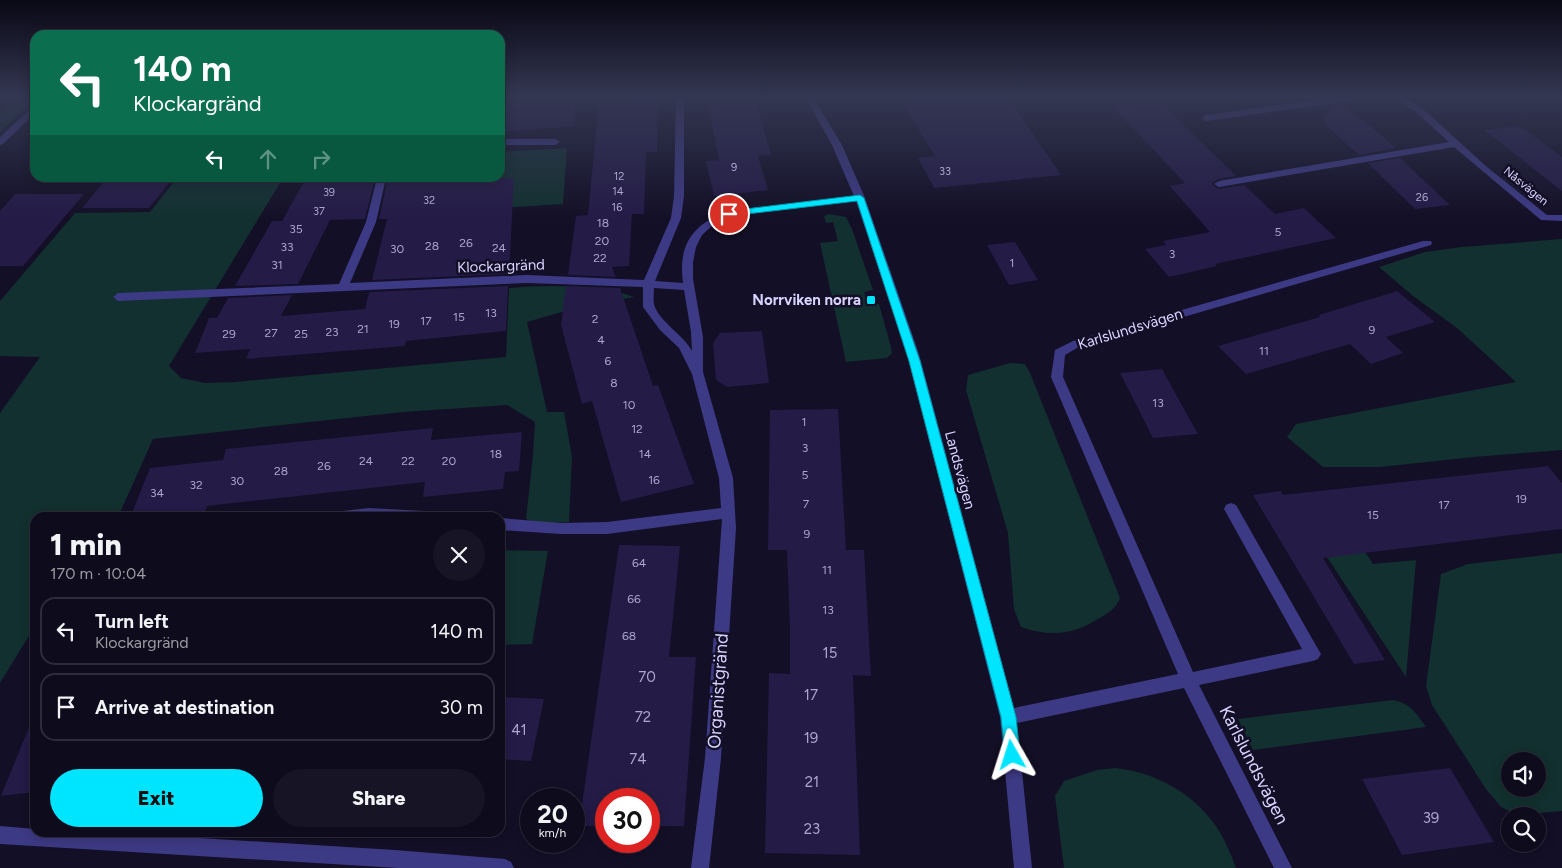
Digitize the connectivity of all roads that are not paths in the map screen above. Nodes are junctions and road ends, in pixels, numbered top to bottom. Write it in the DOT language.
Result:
graph roads {
  1 [pos="680,138"];
  2 [pos="833,138"];
  3 [pos="1449,138"];
  4 [pos="505,142"];
  5 [pos="556,142"];
  6 [pos="1456,144"];
  7 [pos="380,182"];
  8 [pos="1219,184"];
  9 [pos="860,198"];
  10 [pos="1562,218"];
  11 [pos="1428,244"];
  12 [pos="648,284"];
  13 [pos="688,287"];
  14 [pos="355,288"];
  15 [pos="118,297"];
  16 [pos="698,374"];
  17 [pos="1231,510"];
  18 [pos="728,513"];
  19 [pos="505,524"];
  20 [pos="1189,681"];
  21 [pos="1008,717"];
  22 [pos="0,835"];
  23 [pos="30,835"];
  24 [pos="128,837"];
  25 [pos="505,868"];
  26 [pos="700,868"];
  27 [pos="1023,868"];
  28 [pos="1283,868"];
  1 -- 12 [label="street"];
  2 -- 9 [label="street, Landsvägen"];
  3 -- 6 [label="street, Nåsvägen"];
  4 -- 5 [label="street"];
  6 -- 8 [label="street"];
  6 -- 10 [label="street, Nåsvägen"];
  7 -- 14 [label="street"];
  9 -- 13 [label="street"];
  9 -- 21 [label="street, Landsvägen"];
  11 -- 20 [label="street, Karlslundsvägen"];
  12 -- 13 [label="street, Klockargränd"];
  12 -- 14 [label="street, Klockargränd"];
  12 -- 16 [label="street, Organistgränd"];
  13 -- 16 [label="street, Organistgränd"];
  14 -- 15 [label="street, Klockargränd"];
  16 -- 18 [label="street, Organistgränd"];
  17 -- 20 [label="street"];
  18 -- 19 [label="street"];
  18 -- 26 [label="street, Organistgränd"];
  20 -- 21 [label="street"];
  20 -- 28 [label="street, Karlslundsvägen"];
  21 -- 27 [label="street, Landsvägen"];
  22 -- 23 [label="street"];
  24 -- 25 [label="street"];
}
